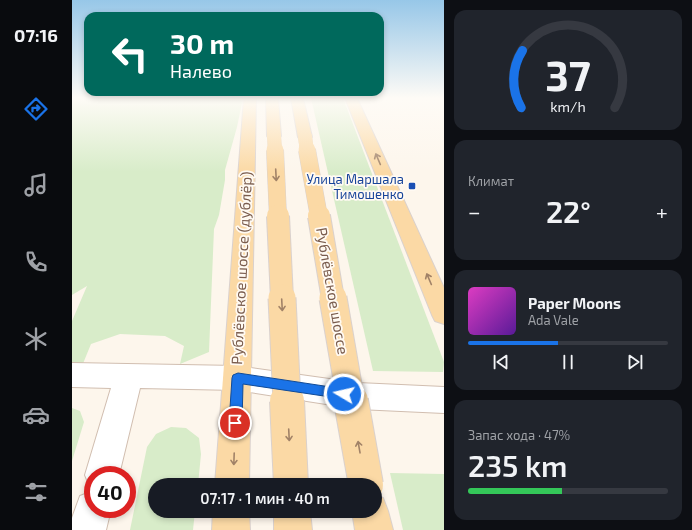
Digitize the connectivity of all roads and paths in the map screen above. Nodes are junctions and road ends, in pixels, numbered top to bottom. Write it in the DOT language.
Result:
graph roads {
  1 [pos="249,123"];
  2 [pos="273,123"];
  3 [pos="302,123"];
  4 [pos="362,123"];
  5 [pos="444,315"];
  6 [pos="72,375"];
  7 [pos="129,376"];
  8 [pos="238,378"];
  9 [pos="444,400"];
  10 [pos="104,466"];
  11 [pos="232,478"];
  12 [pos="291,478"];
  13 [pos="365,478"];
  14 [pos="90,518"];
  15 [pos="231,518"];
  16 [pos="292,518"];
  17 [pos="371,518"];
  18 [pos="87,530"];
  19 [pos="231,530"];
  20 [pos="293,530"];
  21 [pos="374,530"];
  1 -- 8 [label="main road, Рублёвское шоссе (дублёр)"];
  2 -- 12 [label="main road, one-way, bridge"];
  13 -- 3 [label="main road, Рублёвское шоссе, one-way, bridge"];
  5 -- 4 [label="main road, one-way"];
  6 -- 7 [label="street"];
  7 -- 8 [label="street"];
  7 -- 10 [label="street"];
  8 -- 9 [label="street"];
  8 -- 11 [label="main road, Рублёвское шоссе (дублёр), one-way"];
  14 -- 18 [label="street"];
  15 -- 19 [label="main road"];
  16 -- 20 [label="main road"];
  17 -- 21 [label="main road"];
}
